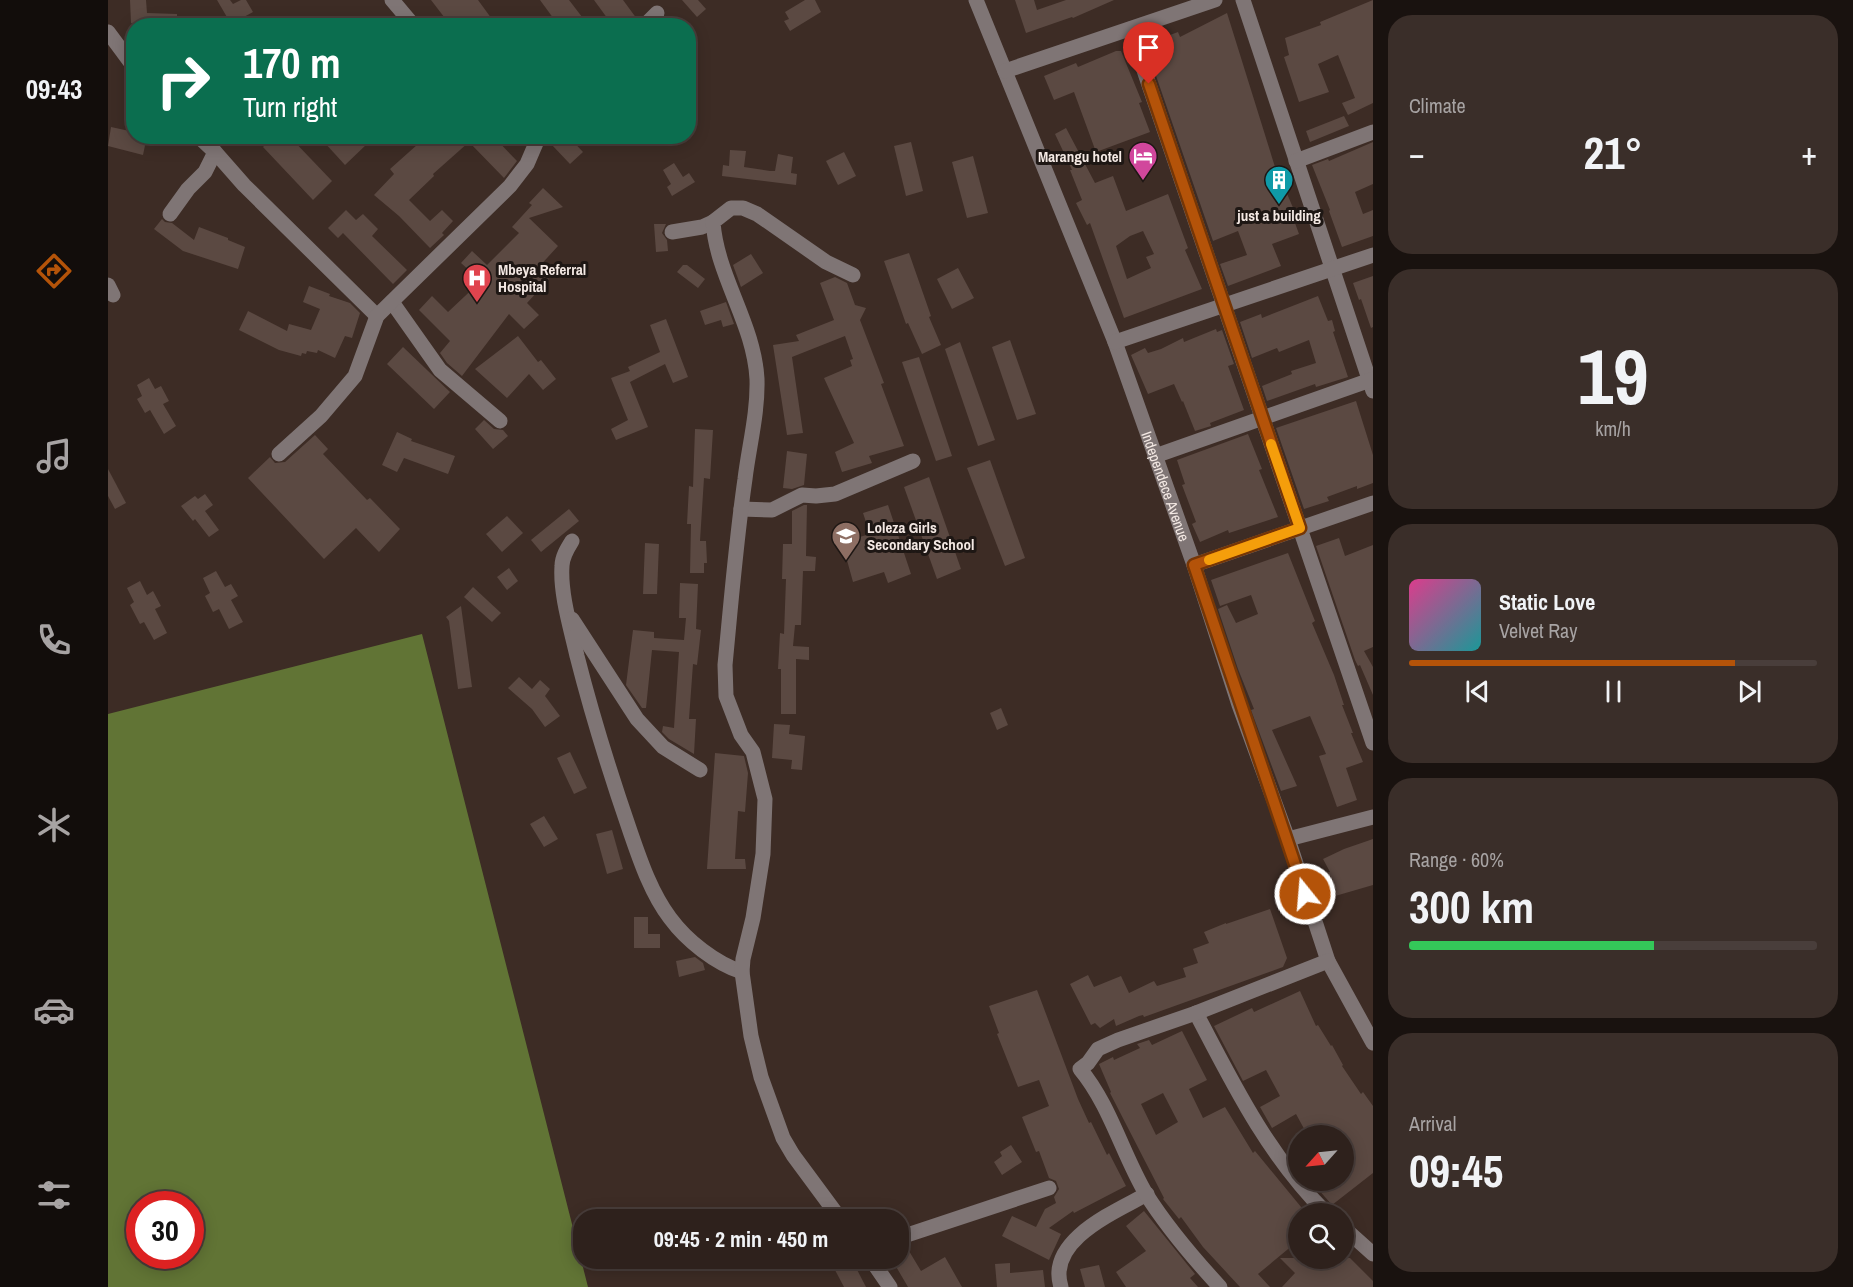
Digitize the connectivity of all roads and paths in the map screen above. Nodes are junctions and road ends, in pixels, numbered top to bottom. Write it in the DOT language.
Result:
graph roads {
  1 [pos="392,0"];
  2 [pos="976,0"];
  3 [pos="1215,0"];
  4 [pos="1243,0"];
  5 [pos="1184,5"];
  6 [pos="657,13"];
  7 [pos="407,18"];
  8 [pos="652,18"];
  9 [pos="1130,29"];
  10 [pos="108,32"];
  11 [pos="126,56"];
  12 [pos="1005,71"];
  13 [pos="1373,132"];
  14 [pos="206,144"];
  15 [pos="536,144"];
  16 [pos="214,152"];
  17 [pos="1296,161"];
  18 [pos="170,213"];
  19 [pos="713,222"];
  20 [pos="672,232"];
  21 [pos="1373,255"];
  22 [pos="1332,269"];
  23 [pos="853,275"];
  24 [pos="392,302"];
  25 [pos="1224,305"];
  26 [pos="377,316"];
  27 [pos="1115,342"];
  28 [pos="1372,384"];
  29 [pos="1263,418"];
  30 [pos="500,421"];
  31 [pos="279,454"];
  32 [pos="1155,456"];
  33 [pos="914,461"];
  34 [pos="1373,503"];
  35 [pos="741,509"];
  36 [pos="1300,528"];
  37 [pos="572,541"];
  38 [pos="1194,565"];
  39 [pos="568,613"];
  40 [pos="1373,743"];
  41 [pos="700,770"];
  42 [pos="1373,817"];
  43 [pos="1288,839"];
  44 [pos="1328,960"];
  45 [pos="742,972"];
  46 [pos="1196,1013"];
  47 [pos="1373,1043"];
  48 [pos="1049,1188"];
  49 [pos="1147,1194"];
  50 [pos="1318,1203"];
  51 [pos="833,1209"];
  52 [pos="909,1234"];
  53 [pos="1354,1237"];
  54 [pos="1373,1254"];
  55 [pos="878,1269"];
  56 [pos="890,1287"];
  57 [pos="1061,1287"];
  58 [pos="1220,1287"];
  1 -- 7 [label="street"];
  2 -- 12 [label="street, Independece Avenue"];
  3 -- 5 [label="street"];
  4 -- 17 [label="street"];
  5 -- 9 [label="street"];
  6 -- 8 [label="street"];
  9 -- 12 [label="street"];
  9 -- 25 [label="street"];
  10 -- 11 [label="street"];
  12 -- 27 [label="street, Independece Avenue"];
  13 -- 17 [label="street"];
  14 -- 16 [label="street"];
  15 -- 24 [label="street"];
  16 -- 18 [label="street"];
  16 -- 26 [label="street"];
  17 -- 22 [label="street"];
  19 -- 20 [label="street"];
  19 -- 23 [label="street"];
  19 -- 35 [label="street"];
  21 -- 22 [label="street"];
  22 -- 25 [label="street"];
  22 -- 28 [label="street"];
  24 -- 26 [label="street"];
  24 -- 30 [label="street"];
  25 -- 27 [label="street"];
  25 -- 29 [label="street"];
  26 -- 31 [label="street"];
  27 -- 32 [label="street, Independece Avenue"];
  28 -- 29 [label="street"];
  29 -- 32 [label="street"];
  29 -- 36 [label="street"];
  32 -- 38 [label="street, Independece Avenue"];
  33 -- 35 [label="street"];
  34 -- 36 [label="street"];
  35 -- 45 [label="street"];
  36 -- 38 [label="street"];
  36 -- 40 [label="street"];
  37 -- 39 [label="street"];
  38 -- 43 [label="street, Independece Avenue"];
  39 -- 41 [label="street"];
  39 -- 45 [label="street"];
  42 -- 43 [label="street"];
  43 -- 44 [label="street, Independece Avenue"];
  44 -- 46 [label="street"];
  44 -- 47 [label="street, Independece Avenue"];
  45 -- 51 [label="street"];
  46 -- 49 [label="street"];
  46 -- 50 [label="street"];
  48 -- 52 [label="street"];
  49 -- 57 [label="street"];
  49 -- 58 [label="street"];
  53 -- 54 [label="street"];
  55 -- 56 [label="street"];
}
